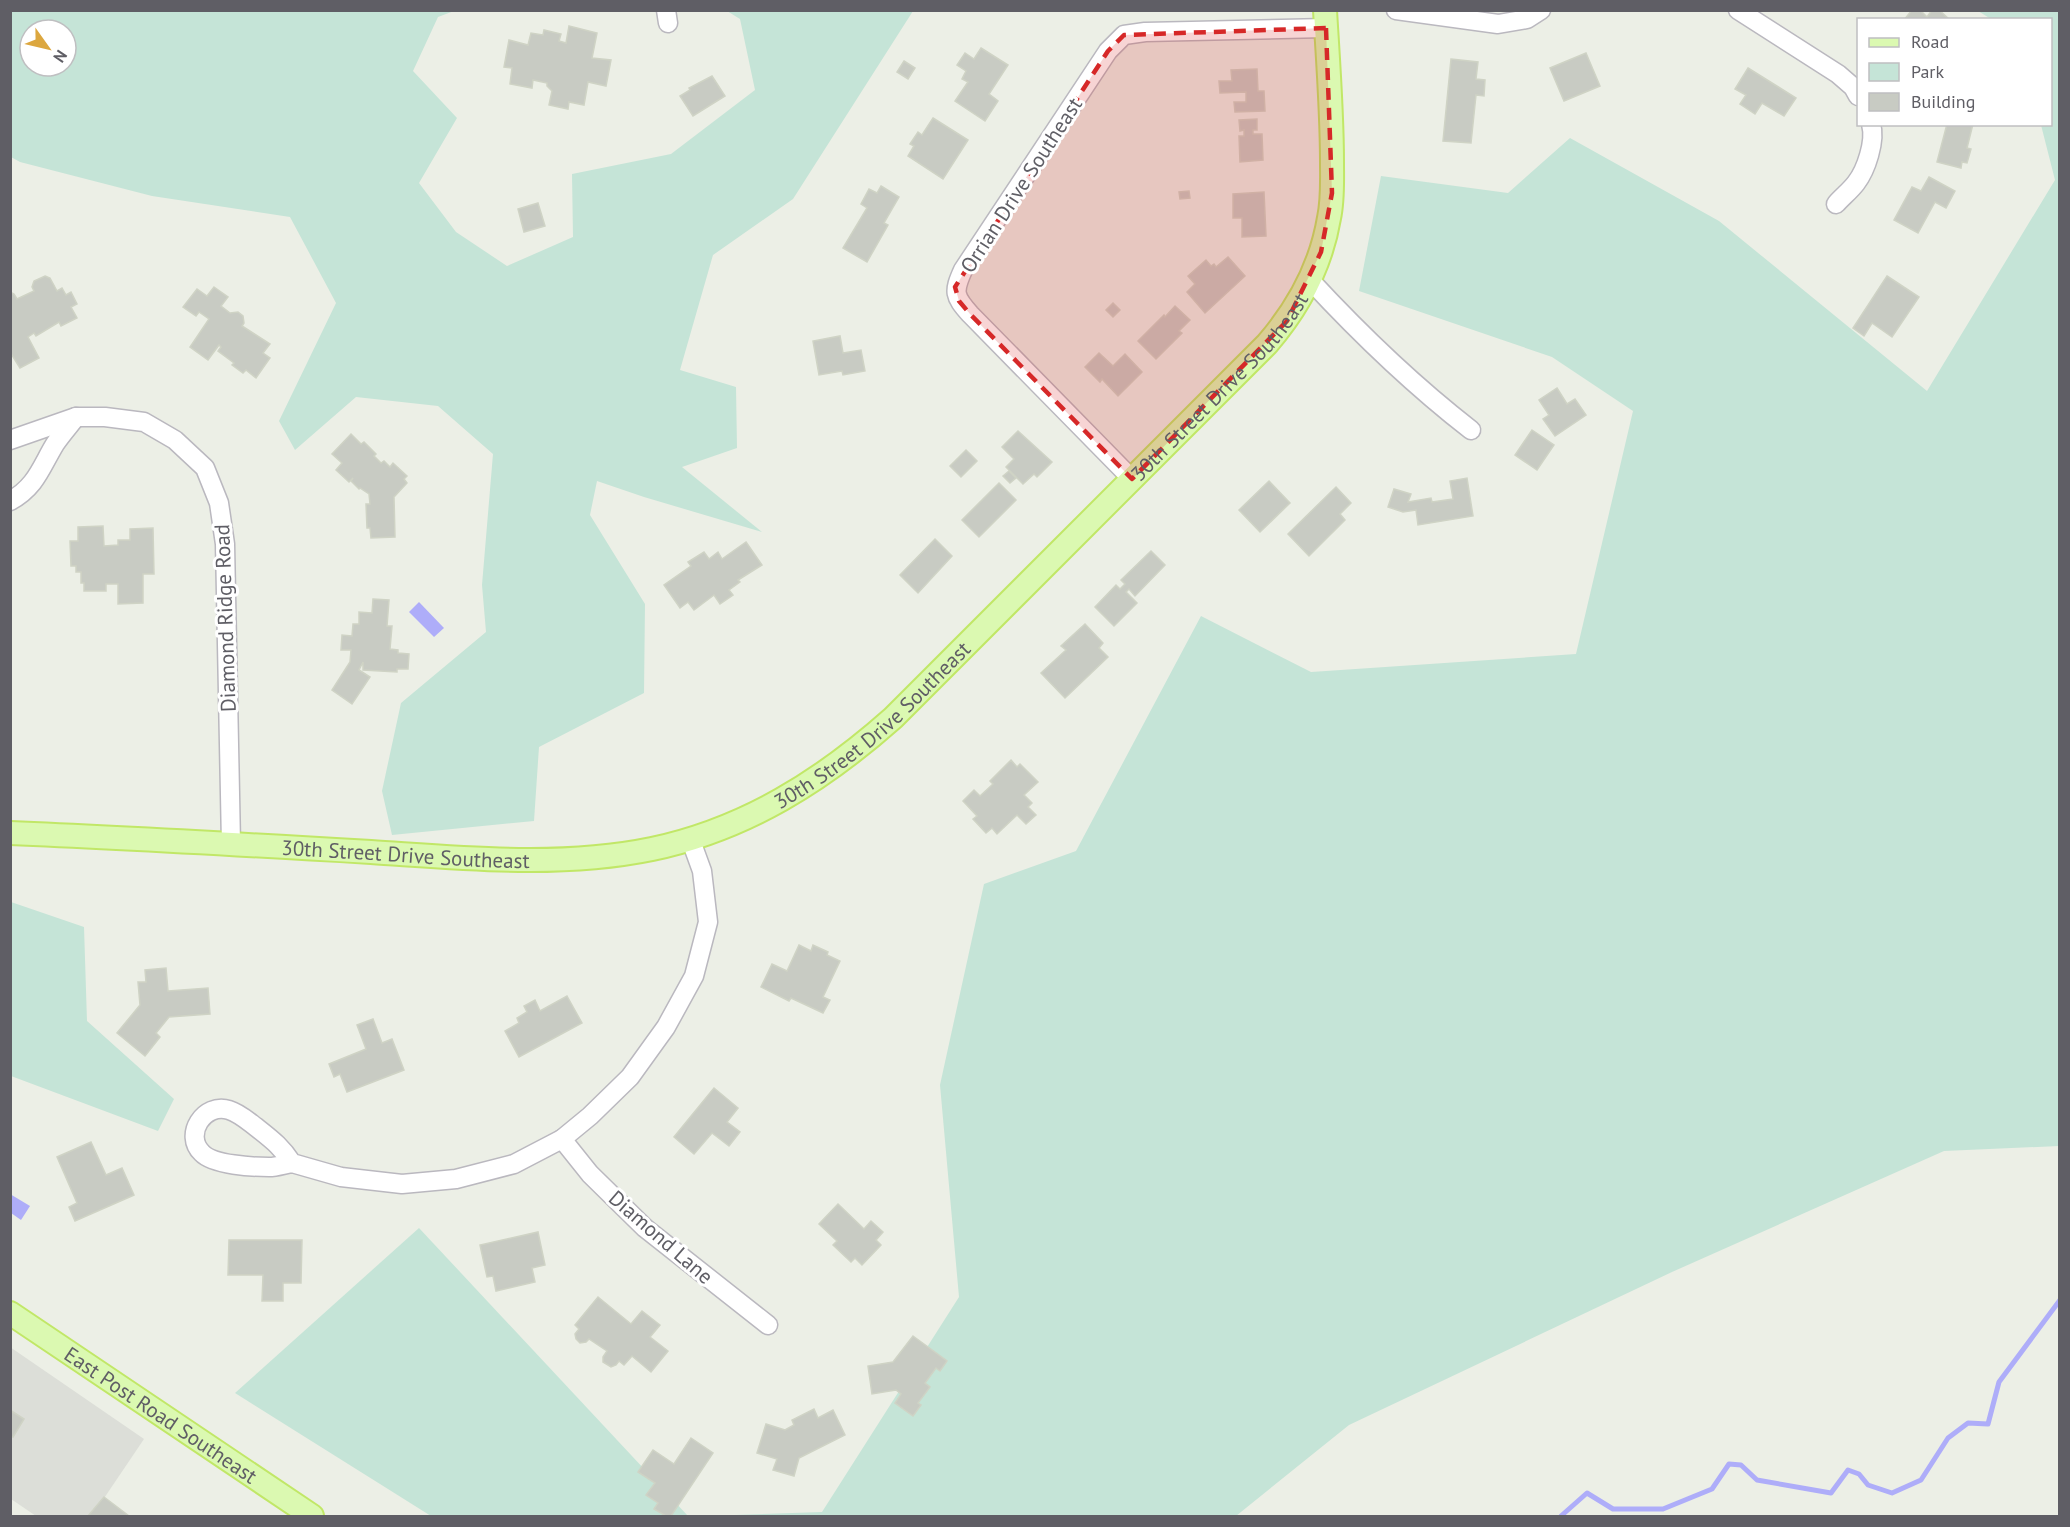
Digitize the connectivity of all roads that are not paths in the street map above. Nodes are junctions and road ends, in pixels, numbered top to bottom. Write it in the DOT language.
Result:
graph roads {
  1 [pos="1396,10"];
  2 [pos="1541,10"];
  3 [pos="1738,10"];
  4 [pos="1326,19"];
  5 [pos="1857,94"];
  6 [pos="1872,126"];
  7 [pos="1836,204"];
  8 [pos="1310,280"];
  9 [pos="76,417"];
  10 [pos="1471,430"];
  11 [pos="10,440"];
  12 [pos="1132,479"];
  13 [pos="10,501"];
  14 [pos="10,833"];
  15 [pos="690,838"];
  16 [pos="231,844"];
  17 [pos="562,1138"];
  18 [pos="292,1163"];
  19 [pos="10,1313"];
  20 [pos="768,1325"];
  21 [pos="312,1516"];
  1 -- 2 [label="street"];
  3 -- 5 [label="street"];
  4 -- 8 [label="main road, 30th Street Drive Southeast"];
  4 -- 12 [label="street, Orrian Drive Southeast"];
  6 -- 7 [label="street"];
  8 -- 10 [label="street"];
  8 -- 12 [label="main road, 30th Street Drive Southeast"];
  9 -- 11 [label="street, Diamond Ridge Road"];
  9 -- 13 [label="street"];
  9 -- 16 [label="street, Diamond Ridge Road"];
  12 -- 15 [label="main road, 30th Street Drive Southeast"];
  14 -- 16 [label="main road, 30th Street Drive Southeast"];
  15 -- 16 [label="main road, 30th Street Drive Southeast"];
  15 -- 17 [label="street"];
  17 -- 18 [label="street"];
  17 -- 20 [label="street, Diamond Lane"];
  18 -- 18 [label="street"];
  19 -- 21 [label="main road, East Post Road Southeast"];
}
